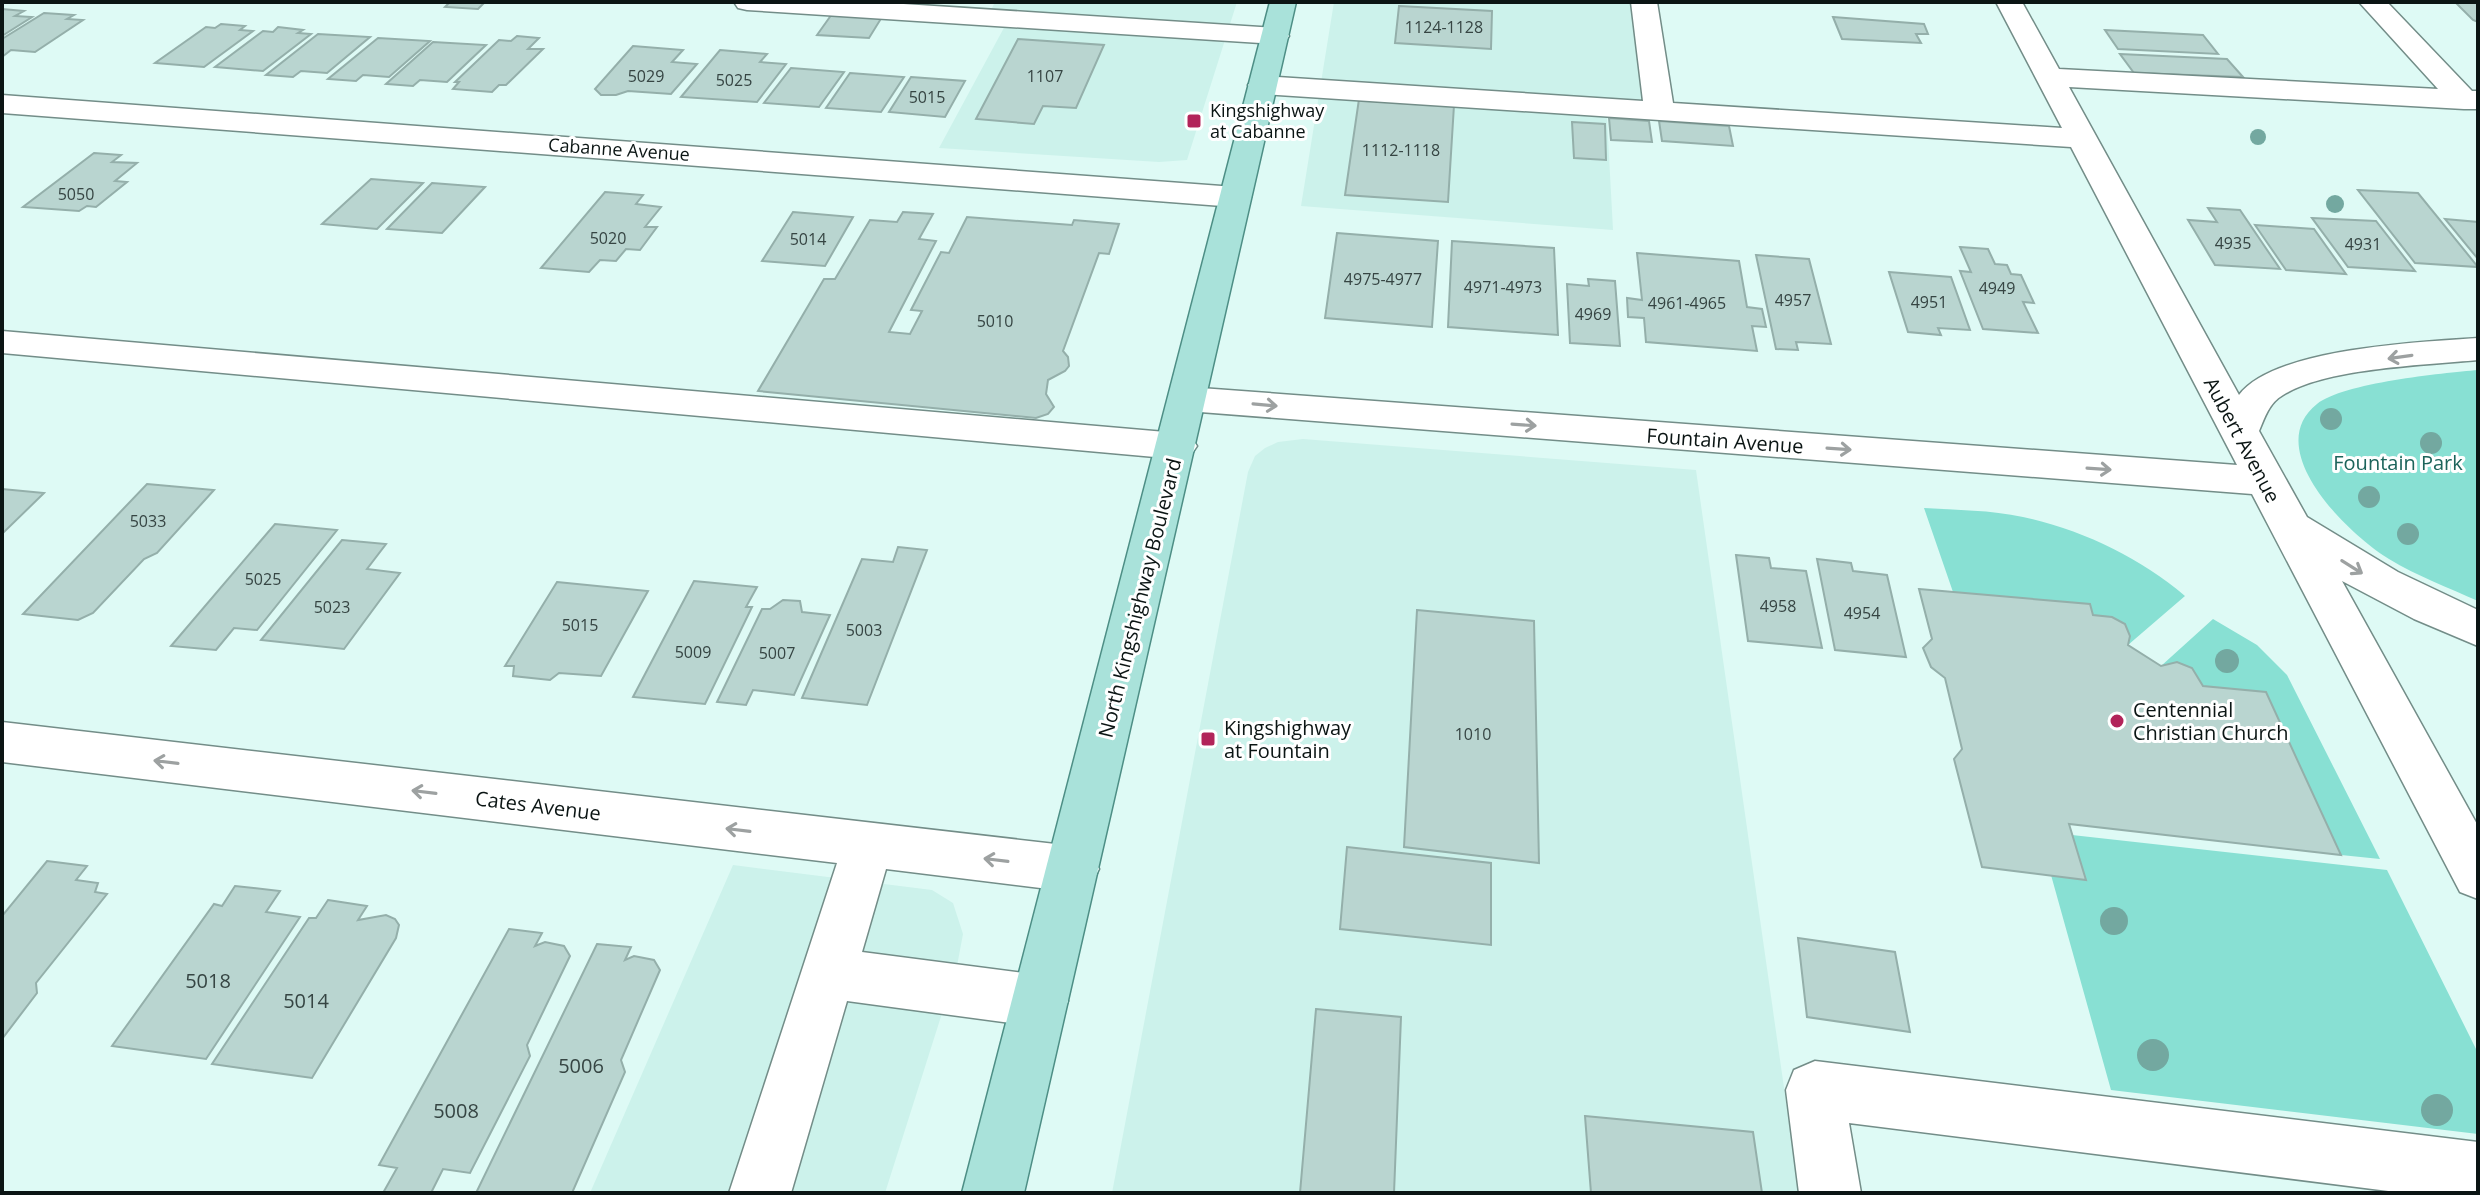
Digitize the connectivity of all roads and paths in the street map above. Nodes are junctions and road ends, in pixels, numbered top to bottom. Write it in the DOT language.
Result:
graph roads {
  1 [pos="747,2"];
  2 [pos="1644,2"];
  3 [pos="2009,2"];
  4 [pos="2372,2"];
  5 [pos="1279,19"];
  6 [pos="2050,77"];
  7 [pos="1263,85"];
  8 [pos="2471,100"];
  9 [pos="2,104"];
  10 [pos="1659,111"];
  11 [pos="2083,139"];
  12 [pos="1235,197"];
  13 [pos="2,342"];
  14 [pos="2478,349"];
  15 [pos="1187,399"];
  16 [pos="2239,433"];
  17 [pos="1177,446"];
  18 [pos="2264,481"];
  19 [pos="2288,524"];
  20 [pos="2478,629"];
  21 [pos="2,742"];
  22 [pos="868,845"];
  23 [pos="1073,869"];
  24 [pos="2478,876"];
  25 [pos="828,973"];
  26 [pos="1040,1001"];
  27 [pos="2478,1172"];
  28 [pos="760,1193"];
  29 [pos="993,1193"];
  30 [pos="1830,1193"];
  1 -- 5 [label="street"];
  2 -- 10 [label="street"];
  3 -- 6 [label="street, Aubert Avenue"];
  4 -- 8 [label="street"];
  5 -- 7 [label="main road, North Kingshighway Boulevard"];
  6 -- 8 [label="street"];
  6 -- 11 [label="street, Aubert Avenue"];
  7 -- 10 [label="street"];
  7 -- 12 [label="main road, North Kingshighway Boulevard"];
  9 -- 12 [label="street, Cabanne Avenue"];
  10 -- 11 [label="street"];
  11 -- 16 [label="street, Aubert Avenue"];
  12 -- 15 [label="main road, North Kingshighway Boulevard"];
  13 -- 17 [label="street"];
  14 -- 16 [label="street, one-way"];
  15 -- 17 [label="main road, North Kingshighway Boulevard"];
  15 -- 18 [label="street, Fountain Avenue, one-way"];
  16 -- 18 [label="street, Aubert Avenue"];
  17 -- 23 [label="main road, North Kingshighway Boulevard"];
  18 -- 19 [label="street, Aubert Avenue"];
  19 -- 20 [label="street, one-way"];
  19 -- 24 [label="street, Aubert Avenue"];
  22 -- 21 [label="street, Cates Avenue, one-way"];
  23 -- 22 [label="street, Cates Avenue, one-way"];
  22 -- 25 [label="street"];
  23 -- 26 [label="main road, North Kingshighway Boulevard"];
  25 -- 26 [label="street"];
  25 -- 28 [label="street"];
  26 -- 29 [label="main road, North Kingshighway Boulevard"];
  27 -- 30 [label="street"];
}
